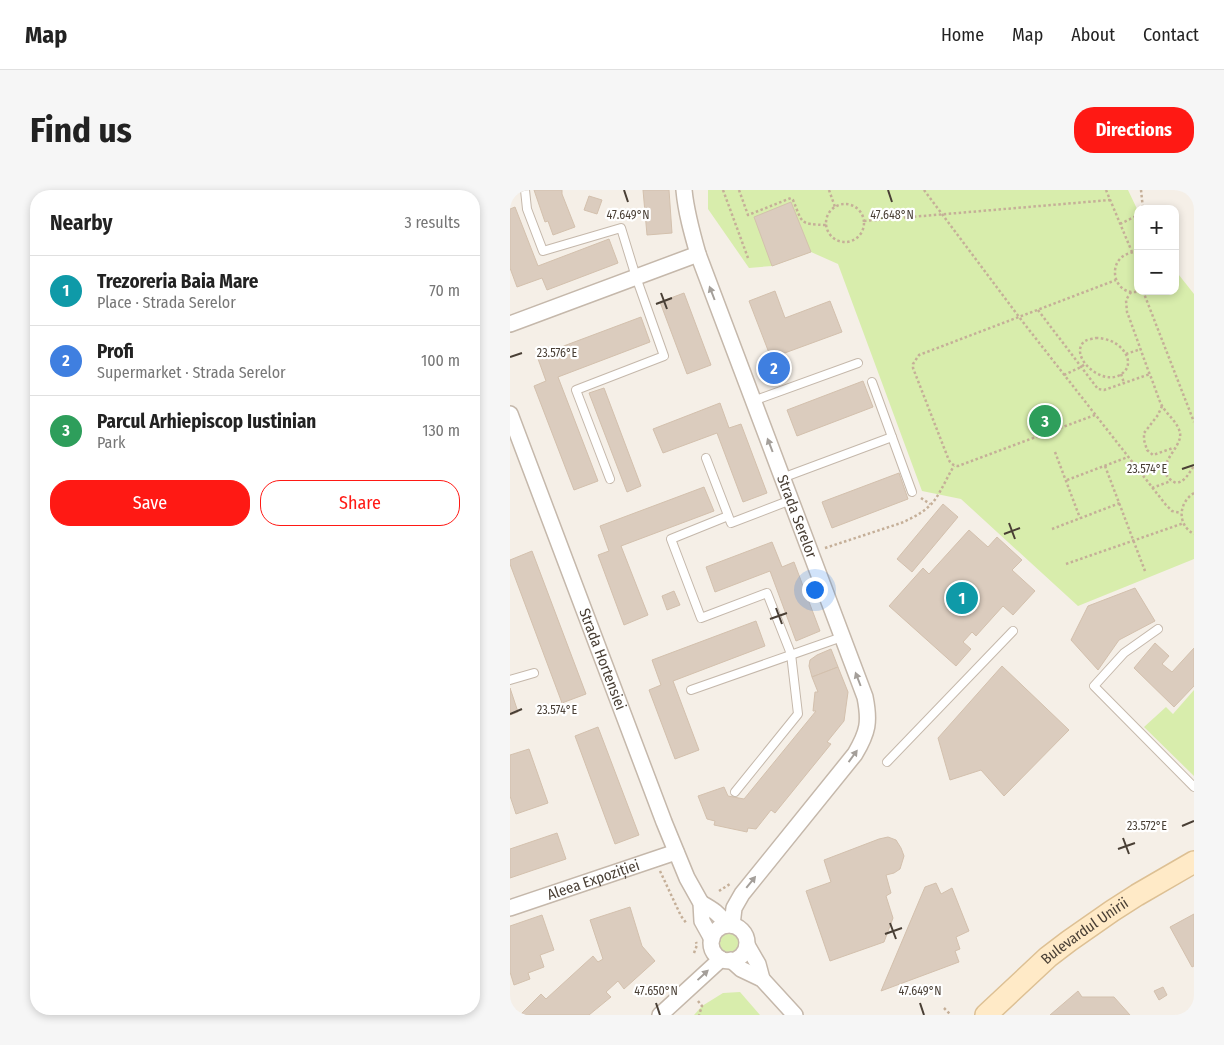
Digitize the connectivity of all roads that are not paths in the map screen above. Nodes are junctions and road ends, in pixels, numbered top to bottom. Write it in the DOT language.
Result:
graph roads {
  1 [pos="524,190"];
  2 [pos="684,190"];
  3 [pos="698,254"];
  4 [pos="636,277"];
  5 [pos="510,324"];
  6 [pos="858,363"];
  7 [pos="872,382"];
  8 [pos="754,401"];
  9 [pos="510,414"];
  10 [pos="892,437"];
  11 [pos="706,458"];
  12 [pos="782,478"];
  13 [pos="610,479"];
  14 [pos="912,492"];
  15 [pos="790,500"];
  16 [pos="728,516"];
  17 [pos="1158,629"];
  18 [pos="1014,631"];
  19 [pos="842,637"];
  20 [pos="791,654"];
  21 [pos="534,672"];
  22 [pos="510,680"];
  23 [pos="691,690"];
  24 [pos="887,762"];
  25 [pos="1194,787"];
  26 [pos="735,792"];
  27 [pos="676,852"];
  28 [pos="1194,862"];
  29 [pos="701,903"];
  30 [pos="510,908"];
  31 [pos="730,925"];
  32 [pos="712,939"];
  33 [pos="747,945"];
  34 [pos="726,959"];
  35 [pos="762,979"];
  36 [pos="660,1015"];
  37 [pos="795,1015"];
  38 [pos="986,1015"];
  1 -- 4 [label="lane"];
  2 -- 3 [label="street, Strada Serelor"];
  3 -- 4 [label="street"];
  8 -- 3 [label="street, Strada Serelor, one-way"];
  4 -- 5 [label="street"];
  4 -- 13 [label="lane"];
  6 -- 8 [label="lane"];
  7 -- 10 [label="lane"];
  12 -- 8 [label="street, Strada Serelor, one-way"];
  9 -- 27 [label="street, Strada Hortensiei"];
  10 -- 12 [label="lane"];
  10 -- 14 [label="lane"];
  11 -- 16 [label="lane"];
  12 -- 15 [label="street, Strada Serelor"];
  15 -- 16 [label="lane"];
  15 -- 19 [label="street, Strada Serelor"];
  16 -- 20 [label="lane"];
  17 -- 25 [label="lane"];
  18 -- 24 [label="lane"];
  19 -- 20 [label="lane"];
  31 -- 19 [label="street, Strada Serelor, one-way"];
  20 -- 23 [label="lane"];
  20 -- 26 [label="lane"];
  21 -- 22 [label="lane"];
  27 -- 29 [label="street, Strada Hortensiei"];
  27 -- 30 [label="street, Aleea Expoziției"];
  28 -- 38 [label="main road, Bulevardul Unirii"];
  29 -- 31 [label="street, Strada Hortensiei"];
  29 -- 32 [label="street, Strada Hortensiei"];
  31 -- 32 [label="street"];
  31 -- 33 [label="street"];
  32 -- 34 [label="street"];
  33 -- 34 [label="street"];
  33 -- 35 [label="street"];
  34 -- 35 [label="street"];
  36 -- 34 [label="street, one-way"];
  35 -- 37 [label="street"];
}
